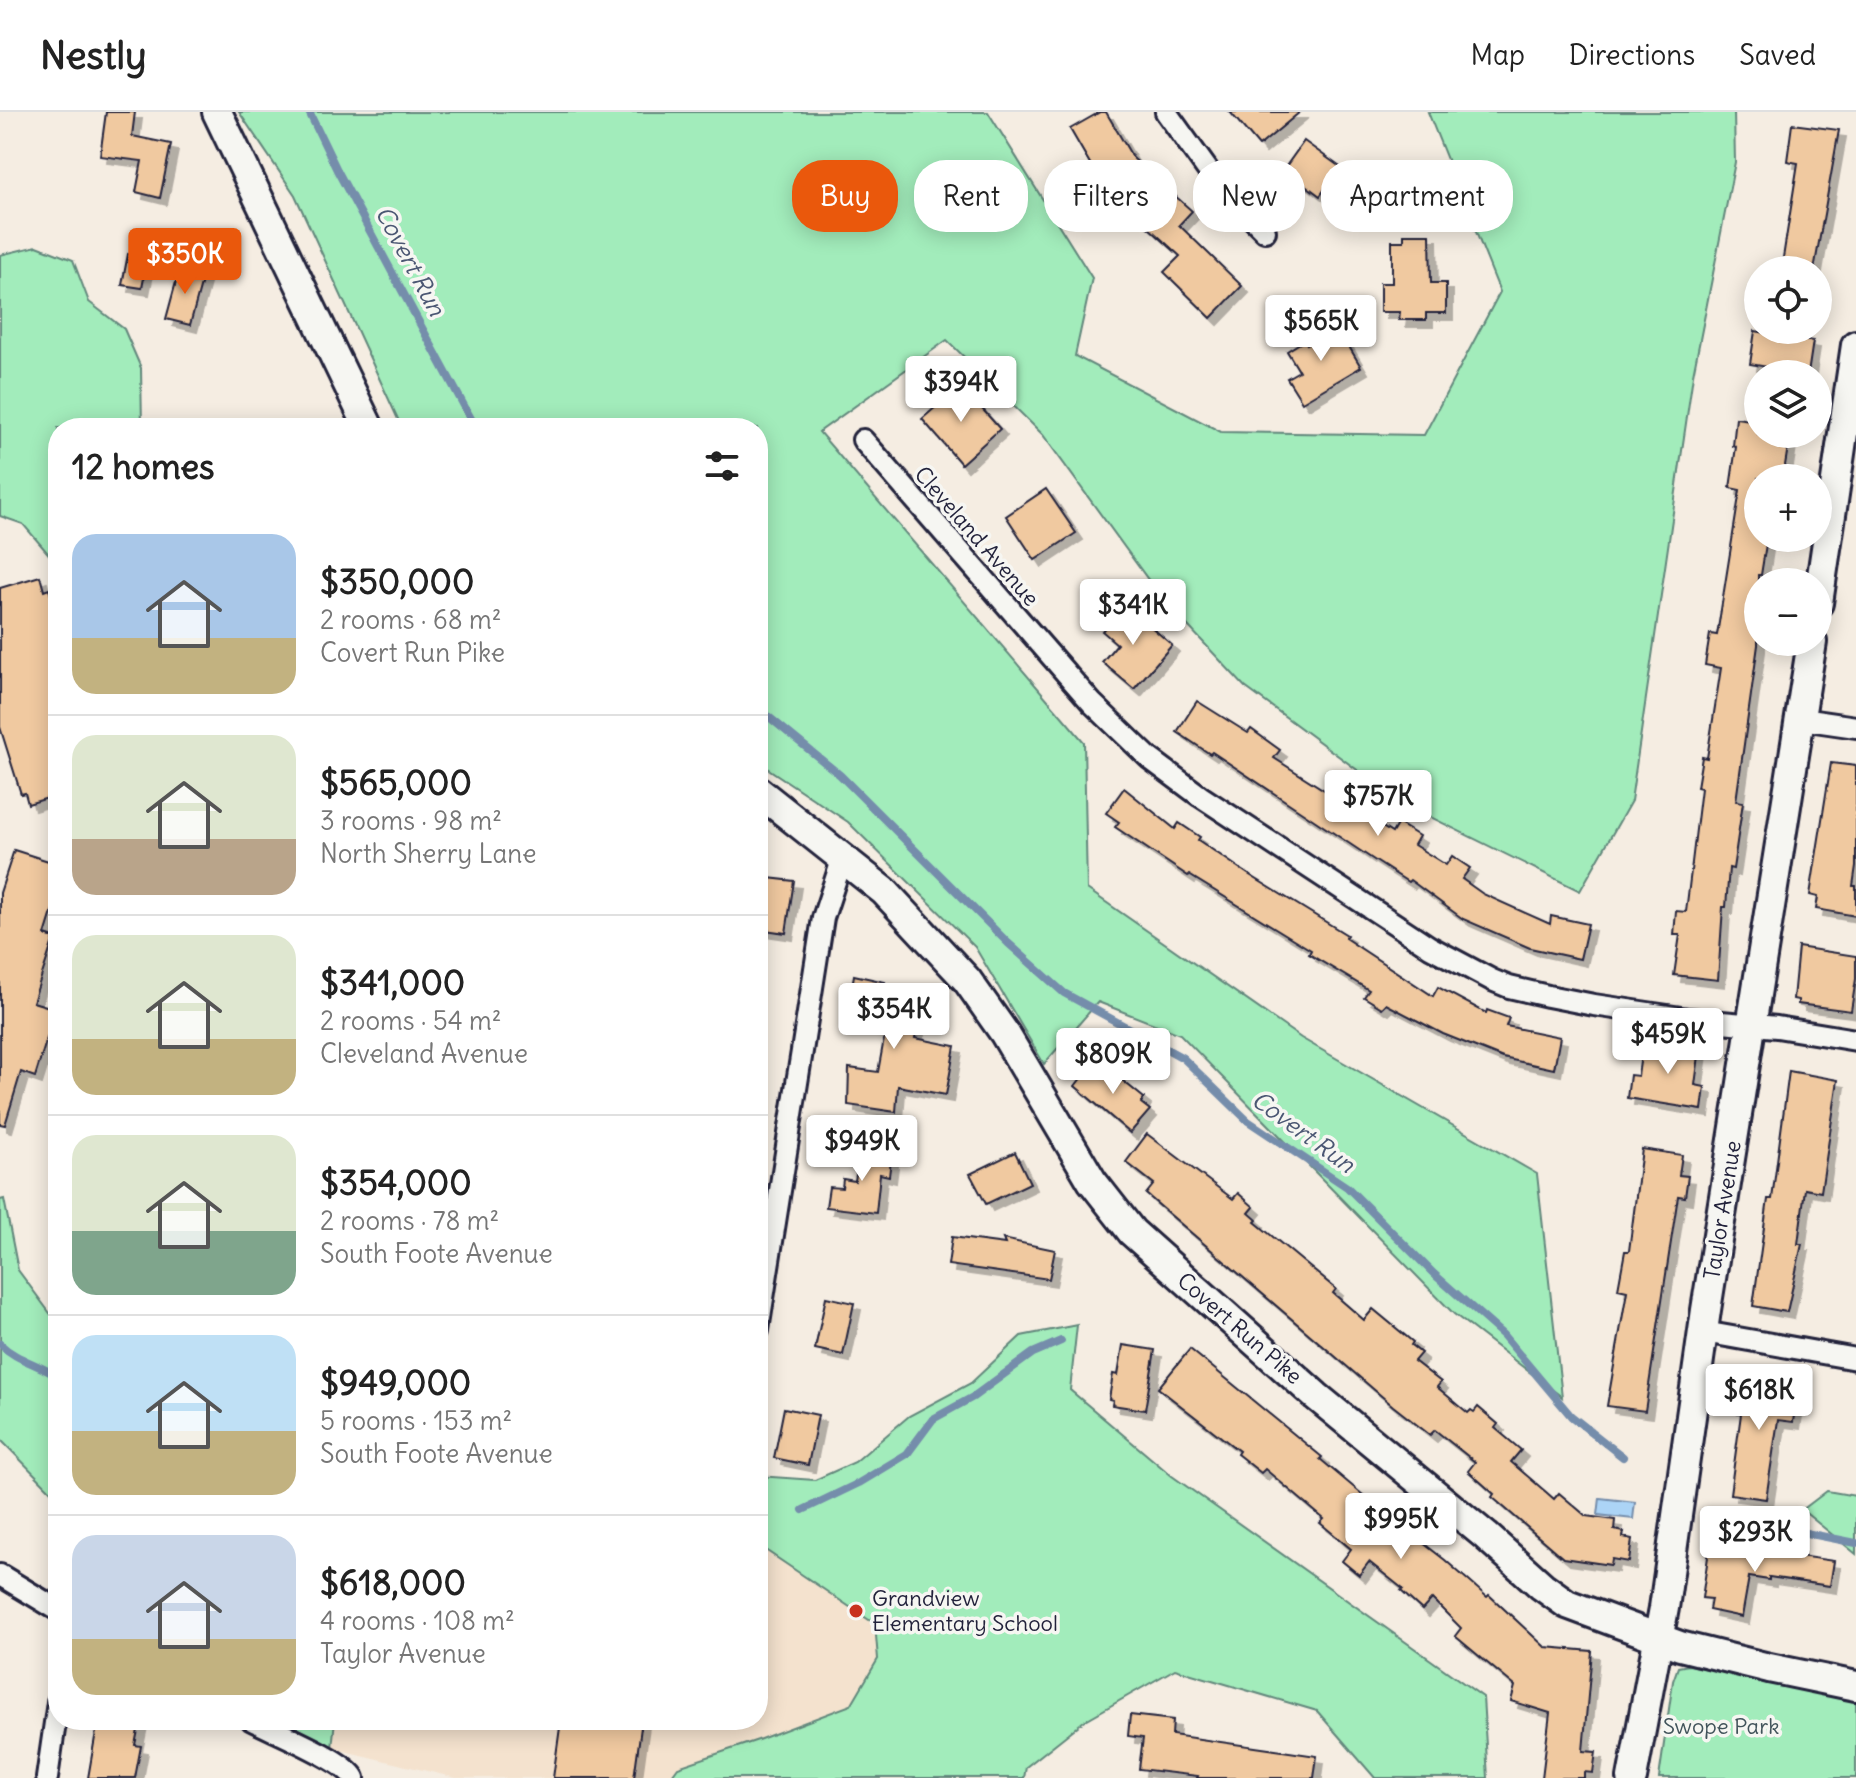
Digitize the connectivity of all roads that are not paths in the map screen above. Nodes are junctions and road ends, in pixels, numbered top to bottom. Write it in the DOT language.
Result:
graph roads {
  1 [pos="217,112"];
  2 [pos="1166,112"];
  3 [pos="1200,160"];
  4 [pos="1856,345"];
  5 [pos="364,418"];
  6 [pos="863,440"];
  7 [pos="1823,568"];
  8 [pos="1810,656"];
  9 [pos="1801,719"];
  10 [pos="1856,727"];
  11 [pos="768,799"];
  12 [pos="843,857"];
  13 [pos="1752,1024"];
  14 [pos="1856,1040"];
  15 [pos="768,1267"];
  16 [pos="1704,1332"];
  17 [pos="1856,1359"];
  18 [pos="0,1575"];
  19 [pos="48,1604"];
  20 [pos="1658,1638"];
  21 [pos="1856,1686"];
  22 [pos="54,1730"];
  23 [pos="273,1730"];
  24 [pos="353,1775"];
  25 [pos="47,1778"];
  26 [pos="1632,1778"];
  1 -- 5 [label="street"];
  2 -- 3 [label="street"];
  4 -- 7 [label="street"];
  6 -- 13 [label="street, Cleveland Avenue"];
  8 -- 9 [label="street, Taylor Avenue"];
  9 -- 10 [label="street"];
  9 -- 13 [label="street, Taylor Avenue"];
  11 -- 12 [label="street, Covert Run Pike"];
  12 -- 15 [label="street"];
  12 -- 20 [label="street, Covert Run Pike"];
  13 -- 14 [label="street, Cleveland Avenue"];
  13 -- 16 [label="street, Taylor Avenue"];
  16 -- 17 [label="street"];
  16 -- 20 [label="street, Taylor Avenue"];
  18 -- 19 [label="street"];
  20 -- 21 [label="street, Covert Run Pike"];
  20 -- 26 [label="street, Taylor Avenue"];
  22 -- 25 [label="street"];
  23 -- 24 [label="street"];
}
